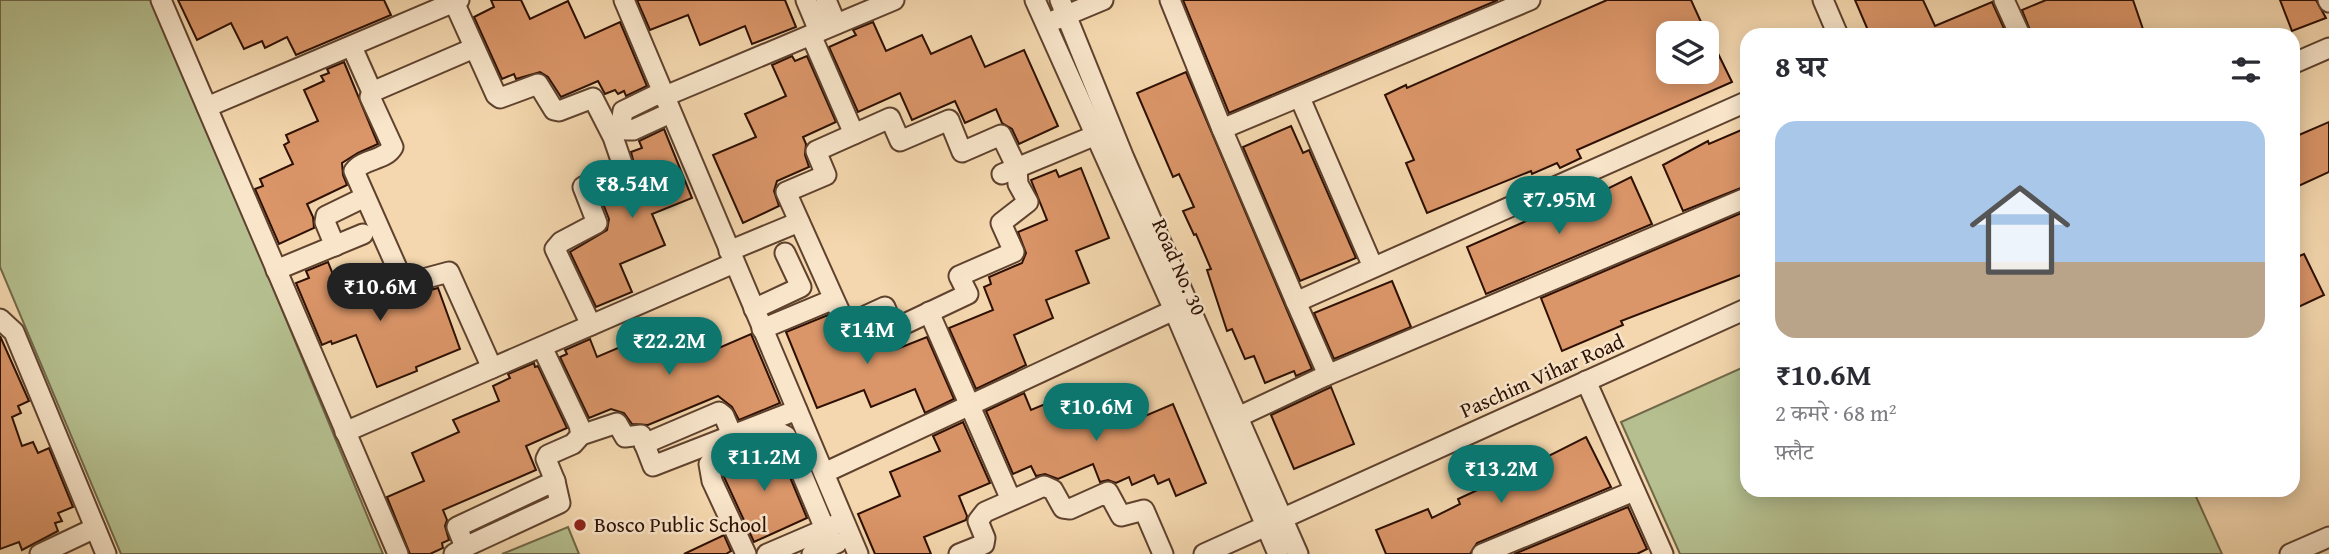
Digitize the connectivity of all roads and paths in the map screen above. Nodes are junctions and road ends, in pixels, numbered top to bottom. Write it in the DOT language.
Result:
graph roads {
  1 [pos="161,0"];
  2 [pos="624,0"];
  3 [pos="806,0"];
  4 [pos="826,0"];
  5 [pos="894,0"];
  6 [pos="1035,0"];
  7 [pos="1102,0"];
  8 [pos="1170,0"];
  9 [pos="1530,0"];
  10 [pos="1822,0"];
  11 [pos="2004,0"];
  12 [pos="449,2"];
  13 [pos="1063,7"];
  14 [pos="1046,25"];
  15 [pos="1835,28"];
  16 [pos="2018,28"];
  17 [pos="822,30"];
  18 [pos="352,47"];
  19 [pos="474,48"];
  20 [pos="2329,48"];
  21 [pos="2300,61"];
  22 [pos="372,92"];
  23 [pos="1300,98"];
  24 [pos="665,101"];
  25 [pos="1740,105"];
  26 [pos="207,107"];
  27 [pos="615,126"];
  28 [pos="1222,129"];
  29 [pos="854,134"];
  30 [pos="1096,135"];
  31 [pos="994,156"];
  32 [pos="1009,171"];
  33 [pos="365,197"];
  34 [pos="1014,201"];
  35 [pos="1740,201"];
  36 [pos="799,222"];
  37 [pos="363,234"];
  38 [pos="335,246"];
  39 [pos="785,253"];
  40 [pos="732,257"];
  41 [pos="1373,267"];
  42 [pos="276,270"];
  43 [pos="834,299"];
  44 [pos="1296,302"];
  45 [pos="754,309"];
  46 [pos="1174,310"];
  47 [pos="929,312"];
  48 [pos="1740,312"];
  49 [pos="0,319"];
  50 [pos="591,325"];
  51 [pos="762,329"];
  52 [pos="542,347"];
  53 [pos="492,368"];
  54 [pos="1325,376"];
  55 [pos="1586,381"];
  56 [pos="970,405"];
  57 [pos="797,411"];
  58 [pos="1238,417"];
  59 [pos="345,432"];
  60 [pos="581,435"];
  61 [pos="732,435"];
  62 [pos="644,444"];
  63 [pos="824,473"];
  64 [pos="1634,491"];
  65 [pos="1012,500"];
  66 [pos="1274,521"];
  67 [pos="844,522"];
  68 [pos="95,528"];
  69 [pos="833,543"];
  70 [pos="2318,545"];
  71 [pos="460,551"];
  72 [pos="40,554"];
  73 [pos="106,554"];
  74 [pos="398,554"];
  75 [pos="746,554"];
  76 [pos="767,554"];
  77 [pos="812,554"];
  78 [pos="858,554"];
  79 [pos="959,554"];
  80 [pos="1163,554"];
  81 [pos="1204,554"];
  82 [pos="1278,554"];
  83 [pos="1298,554"];
  84 [pos="1482,554"];
  85 [pos="1663,554"];
  86 [pos="2290,554"];
  1 -- 26 [label="street"];
  2 -- 24 [label="street"];
  3 -- 17 [label="street"];
  4 -- 17 [label="street"];
  5 -- 17 [label="street"];
  6 -- 14 [label="street, Road No. 30"];
  7 -- 13 [label="street"];
  8 -- 28 [label="street"];
  9 -- 23 [label="street"];
  10 -- 15 [label="street"];
  11 -- 16 [label="street"];
  12 -- 18 [label="street"];
  12 -- 19 [label="street"];
  13 -- 14 [label="street"];
  13 -- 58 [label="street, Road No. 30"];
  14 -- 30 [label="street, Road No. 30"];
  17 -- 24 [label="street"];
  17 -- 29 [label="street"];
  18 -- 22 [label="street"];
  18 -- 26 [label="street"];
  19 -- 22 [label="street"];
  19 -- 27 [label="street"];
  20 -- 21 [label="street"];
  22 -- 33 [label="street"];
  23 -- 28 [label="street"];
  23 -- 41 [label="street"];
  24 -- 27 [label="street"];
  24 -- 40 [label="street"];
  25 -- 41 [label="street"];
  26 -- 42 [label="street"];
  27 -- 50 [label="street"];
  28 -- 44 [label="street"];
  29 -- 32 [label="street"];
  29 -- 36 [label="street"];
  30 -- 32 [label="street"];
  30 -- 46 [label="street, Road No. 30"];
  31 -- 32 [label="street"];
  32 -- 34 [label="street"];
  32 -- 47 [label="street"];
  33 -- 38 [label="street"];
  33 -- 53 [label="street"];
  35 -- 54 [label="street"];
  36 -- 40 [label="street"];
  36 -- 43 [label="street"];
  37 -- 38 [label="street"];
  38 -- 42 [label="street"];
  39 -- 45 [label="street"];
  40 -- 45 [label="street"];
  40 -- 50 [label="street"];
  41 -- 44 [label="street"];
  42 -- 59 [label="street"];
  43 -- 47 [label="street"];
  43 -- 51 [label="street"];
  44 -- 54 [label="street"];
  45 -- 51 [label="street"];
  46 -- 56 [label="street"];
  46 -- 66 [label="street, Road No. 30"];
  47 -- 56 [label="street"];
  48 -- 55 [label="street, Paschim Vihar Road"];
  49 -- 68 [label="street"];
  50 -- 52 [label="street"];
  51 -- 57 [label="street"];
  52 -- 53 [label="street"];
  52 -- 60 [label="street"];
  53 -- 59 [label="street"];
  54 -- 58 [label="street"];
  55 -- 64 [label="street"];
  55 -- 66 [label="street, Paschim Vihar Road"];
  56 -- 63 [label="street"];
  56 -- 65 [label="street"];
  57 -- 61 [label="street"];
  57 -- 63 [label="street"];
  58 -- 66 [label="street, Road No. 30"];
  59 -- 74 [label="street"];
  60 -- 62 [label="street"];
  60 -- 71 [label="street"];
  61 -- 62 [label="street"];
  61 -- 62 [label="street"];
  63 -- 67 [label="street"];
  64 -- 84 [label="street"];
  64 -- 85 [label="street"];
  65 -- 79 [label="street"];
  65 -- 80 [label="street"];
  66 -- 81 [label="street, Paschim Vihar Road"];
  66 -- 82 [label="street, Road No. 30"];
  66 -- 83 [label="street, Road No. 30"];
  67 -- 69 [label="street"];
  67 -- 78 [label="street"];
  68 -- 72 [label="street"];
  68 -- 73 [label="street"];
  69 -- 75 [label="street"];
  69 -- 76 [label="street"];
  69 -- 77 [label="street"];
  70 -- 86 [label="street"];
}
